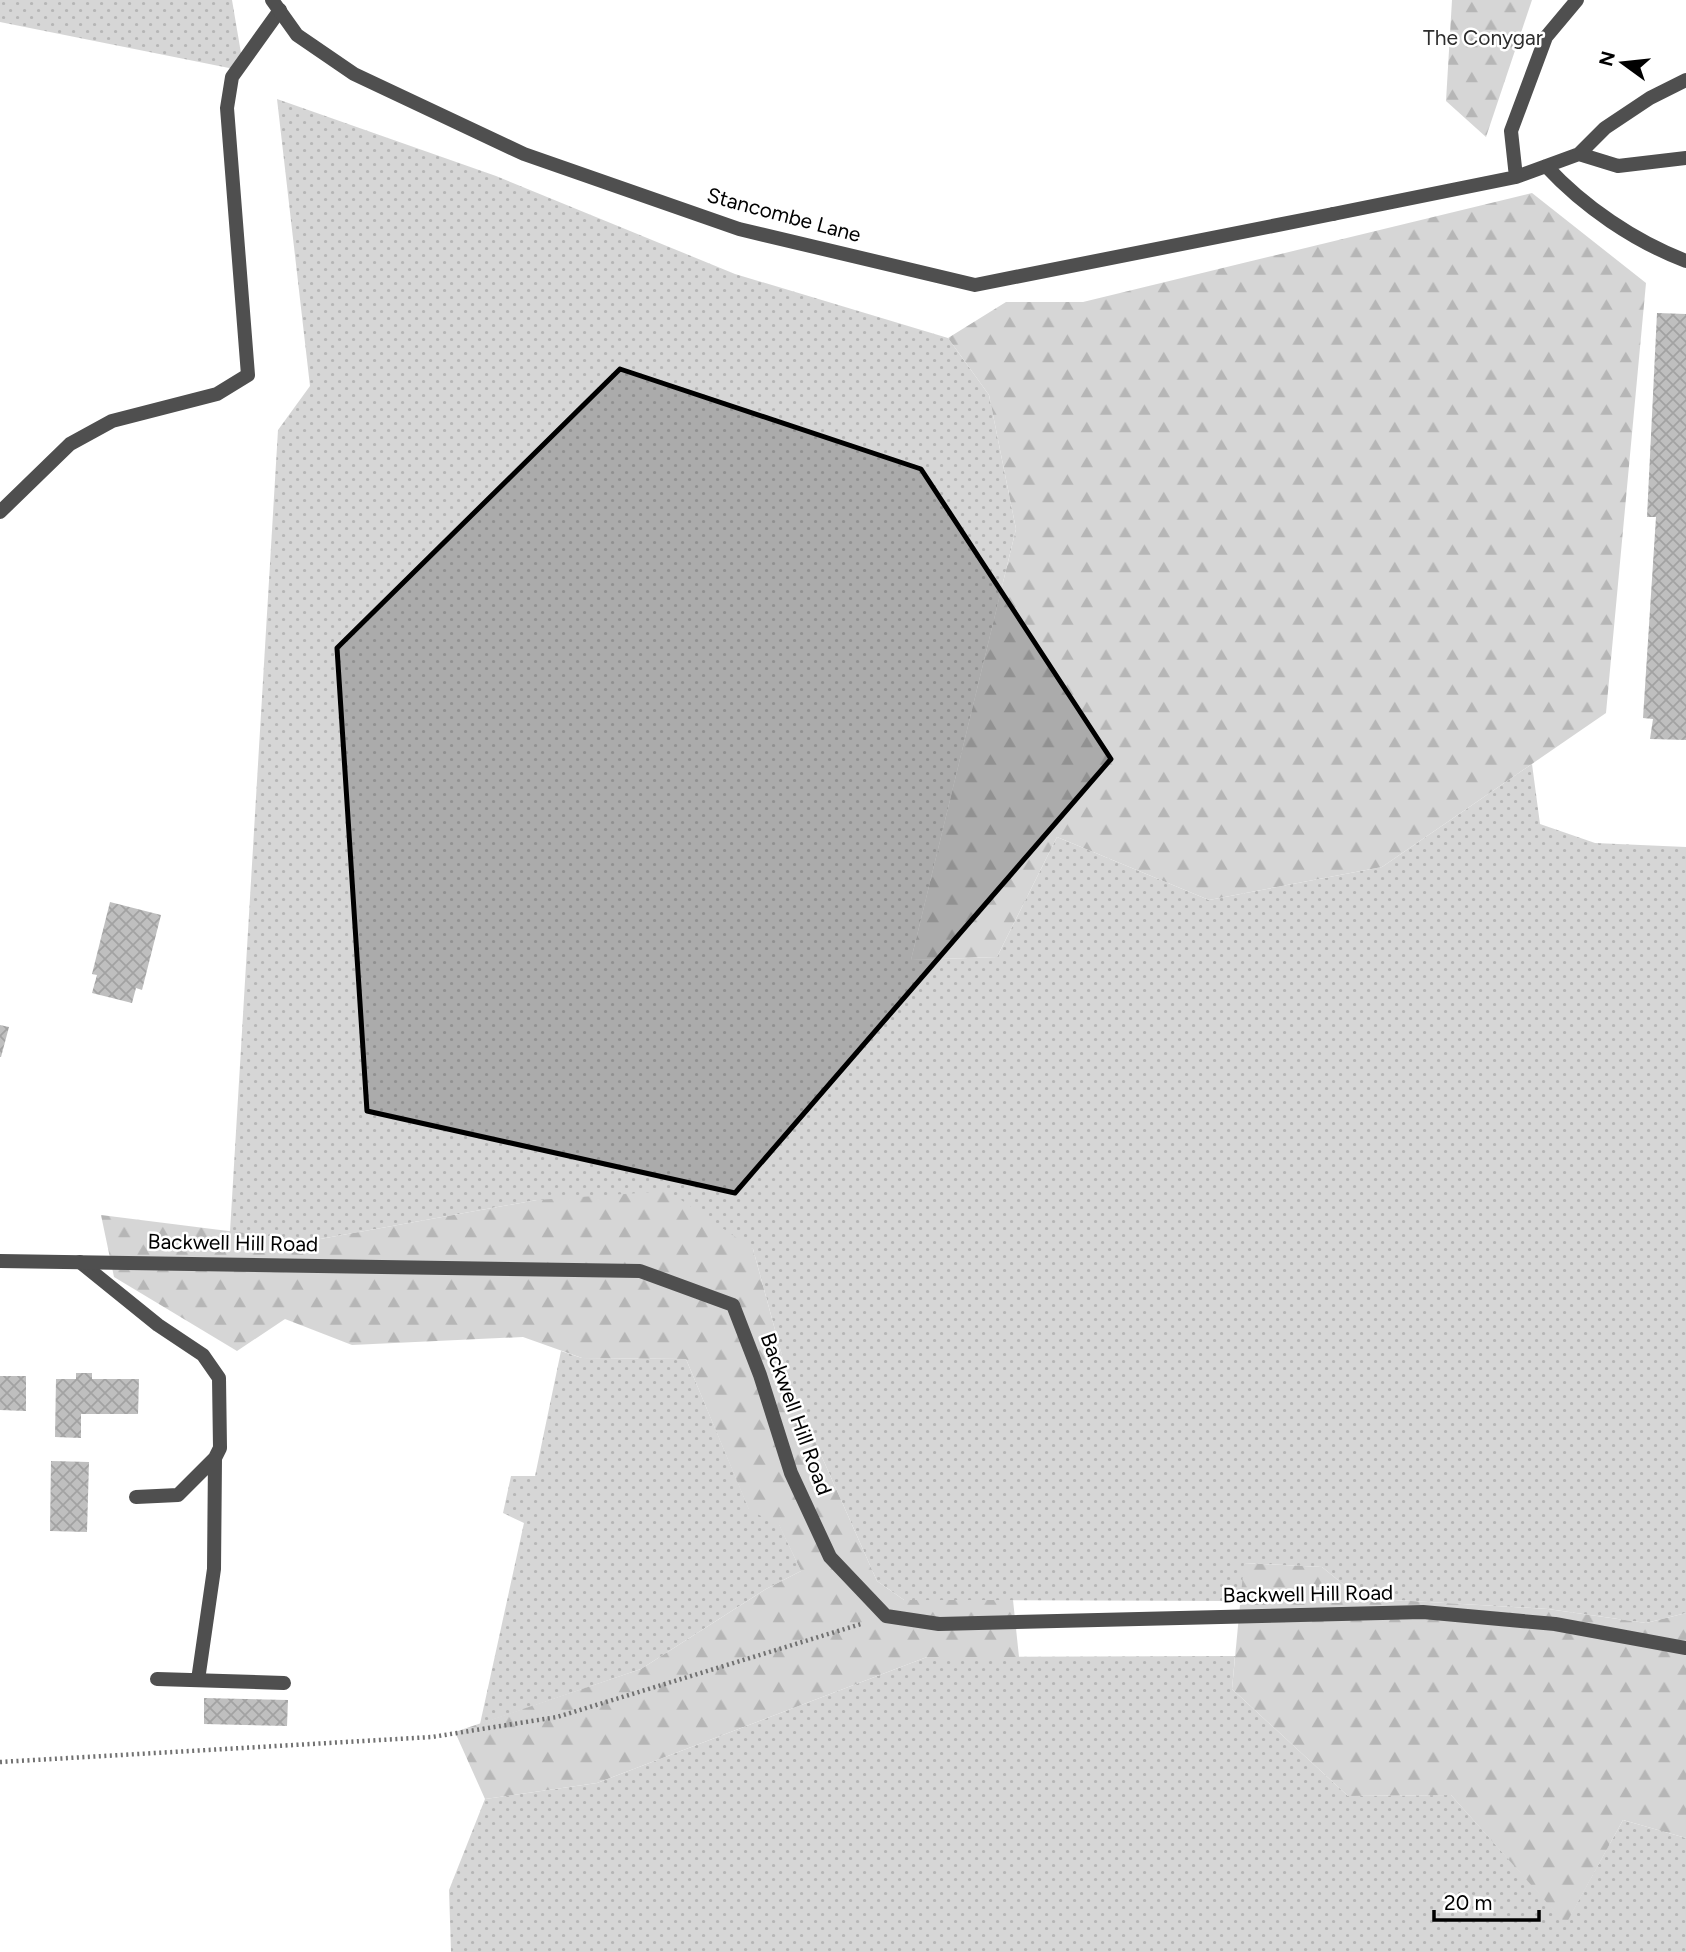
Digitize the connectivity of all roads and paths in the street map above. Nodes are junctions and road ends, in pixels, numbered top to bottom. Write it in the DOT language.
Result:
graph roads {
  1 [pos="1577,0"];
  2 [pos="276,5"];
  3 [pos="1686,80"];
  4 [pos="1579,154"];
  5 [pos="1684,160"];
  6 [pos="1546,166"];
  7 [pos="1516,177"];
  8 [pos="1686,261"];
  9 [pos="0,512"];
  10 [pos="0,1261"];
  11 [pos="80,1262"];
  12 [pos="215,1458"];
  13 [pos="136,1497"];
  14 [pos="886,1616"];
  15 [pos="1686,1648"];
  16 [pos="158,1679"];
  17 [pos="198,1680"];
  18 [pos="284,1682"];
  19 [pos="0,1762"];
  1 -- 7 [label="street"];
  2 -- 7 [label="street, Stancombe Lane"];
  2 -- 9 [label="street"];
  3 -- 4 [label="street"];
  4 -- 5 [label="street"];
  4 -- 6 [label="street, Stancombe Lane"];
  6 -- 7 [label="street, Stancombe Lane"];
  6 -- 8 [label="street"];
  10 -- 11 [label="street, Backwell Hill Road"];
  11 -- 12 [label="street"];
  11 -- 14 [label="street, Backwell Hill Road"];
  12 -- 13 [label="street"];
  12 -- 17 [label="street"];
  14 -- 15 [label="street, Backwell Hill Road"];
  14 -- 19 [label="path"];
  16 -- 17 [label="street"];
  17 -- 18 [label="street"];
}
